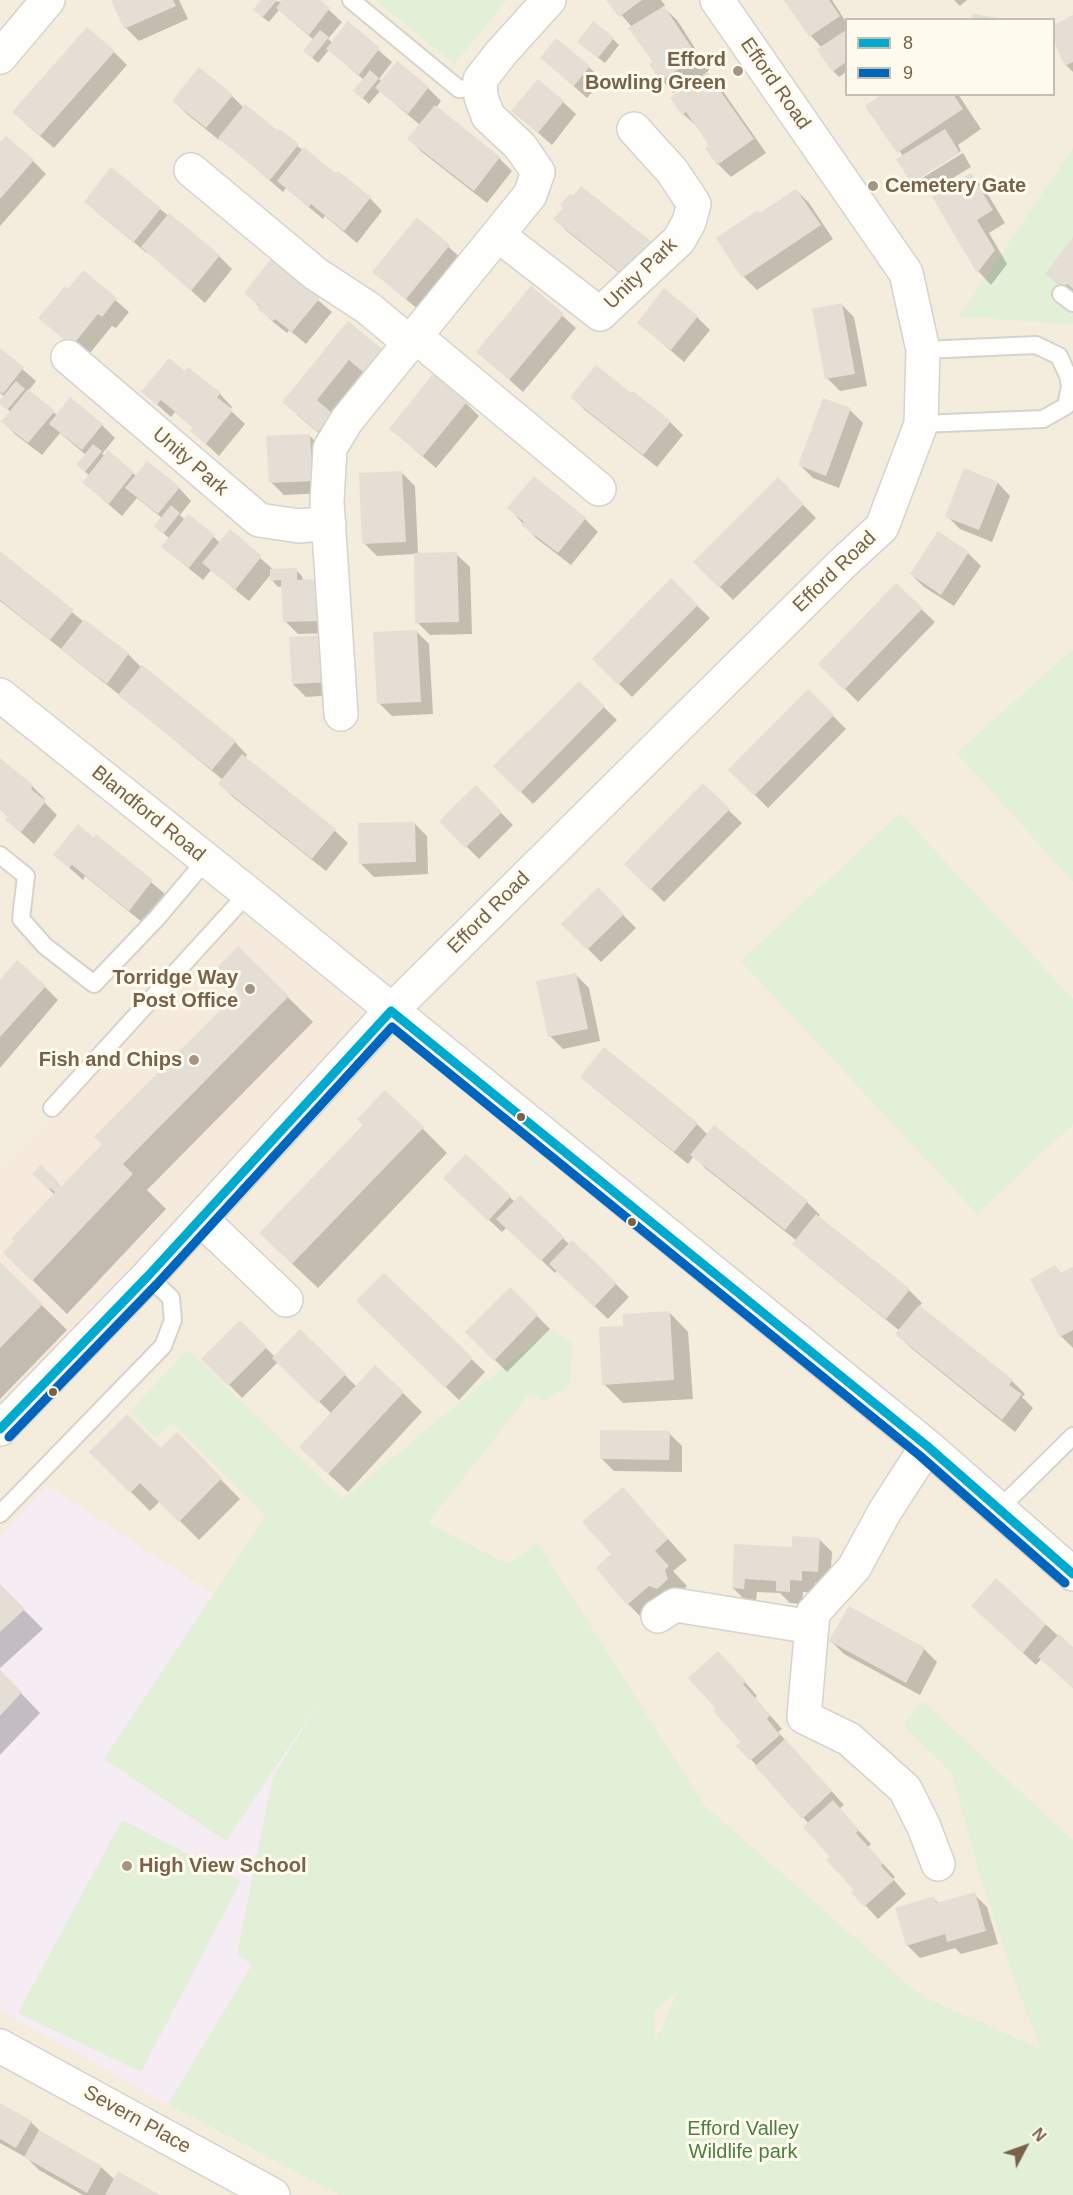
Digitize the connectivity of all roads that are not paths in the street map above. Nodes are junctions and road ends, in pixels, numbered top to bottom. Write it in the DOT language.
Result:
graph roads {
  1 [pos="48,0"];
  2 [pos="351,0"];
  3 [pos="549,0"];
  4 [pos="717,0"];
  5 [pos="0,57"];
  6 [pos="481,87"];
  7 [pos="634,129"];
  8 [pos="191,170"];
  9 [pos="498,235"];
  10 [pos="412,340"];
  11 [pos="923,350"];
  12 [pos="68,357"];
  13 [pos="1071,376"];
  14 [pos="1070,409"];
  15 [pos="921,424"];
  16 [pos="598,489"];
  17 [pos="330,523"];
  18 [pos="0,695"];
  19 [pos="341,714"];
  20 [pos="0,855"];
  21 [pos="206,860"];
  22 [pos="248,893"];
  23 [pos="391,1011"];
  24 [pos="52,1108"];
  25 [pos="201,1219"];
  26 [pos="148,1276"];
  27 [pos="286,1299"];
  28 [pos="0,1429"];
  29 [pos="1073,1436"];
  30 [pos="927,1446"];
  31 [pos="999,1509"];
  32 [pos="0,1514"];
  33 [pos="1073,1574"];
  34 [pos="658,1616"];
  35 [pos="812,1627"];
  36 [pos="938,1864"];
  37 [pos="0,2046"];
  38 [pos="273,2195"];
  1 -- 5 [label="street"];
  2 -- 6 [label="lane"];
  3 -- 6 [label="street"];
  4 -- 11 [label="street, Efford Road"];
  6 -- 9 [label="street"];
  7 -- 9 [label="street, Unity Park"];
  8 -- 10 [label="street"];
  9 -- 10 [label="street"];
  10 -- 16 [label="street"];
  10 -- 17 [label="street"];
  11 -- 13 [label="lane"];
  11 -- 15 [label="street, Efford Road"];
  12 -- 17 [label="street, Unity Park"];
  13 -- 14 [label="lane"];
  14 -- 15 [label="lane"];
  15 -- 23 [label="street, Efford Road"];
  17 -- 19 [label="street"];
  18 -- 21 [label="street, Blandford Road"];
  20 -- 21 [label="lane"];
  21 -- 22 [label="street, Blandford Road"];
  22 -- 23 [label="street, Blandford Road"];
  22 -- 24 [label="lane"];
  23 -- 25 [label="street, Efford Road"];
  23 -- 30 [label="street, Blandford Road"];
  25 -- 26 [label="street, Efford Road"];
  25 -- 27 [label="street"];
  26 -- 28 [label="street, Efford Road"];
  26 -- 32 [label="lane"];
  29 -- 31 [label="lane"];
  30 -- 31 [label="street, Blandford Road"];
  30 -- 35 [label="street"];
  31 -- 33 [label="street, Blandford Road"];
  34 -- 35 [label="street"];
  35 -- 36 [label="street"];
  37 -- 38 [label="street, Severn Place"];
}
